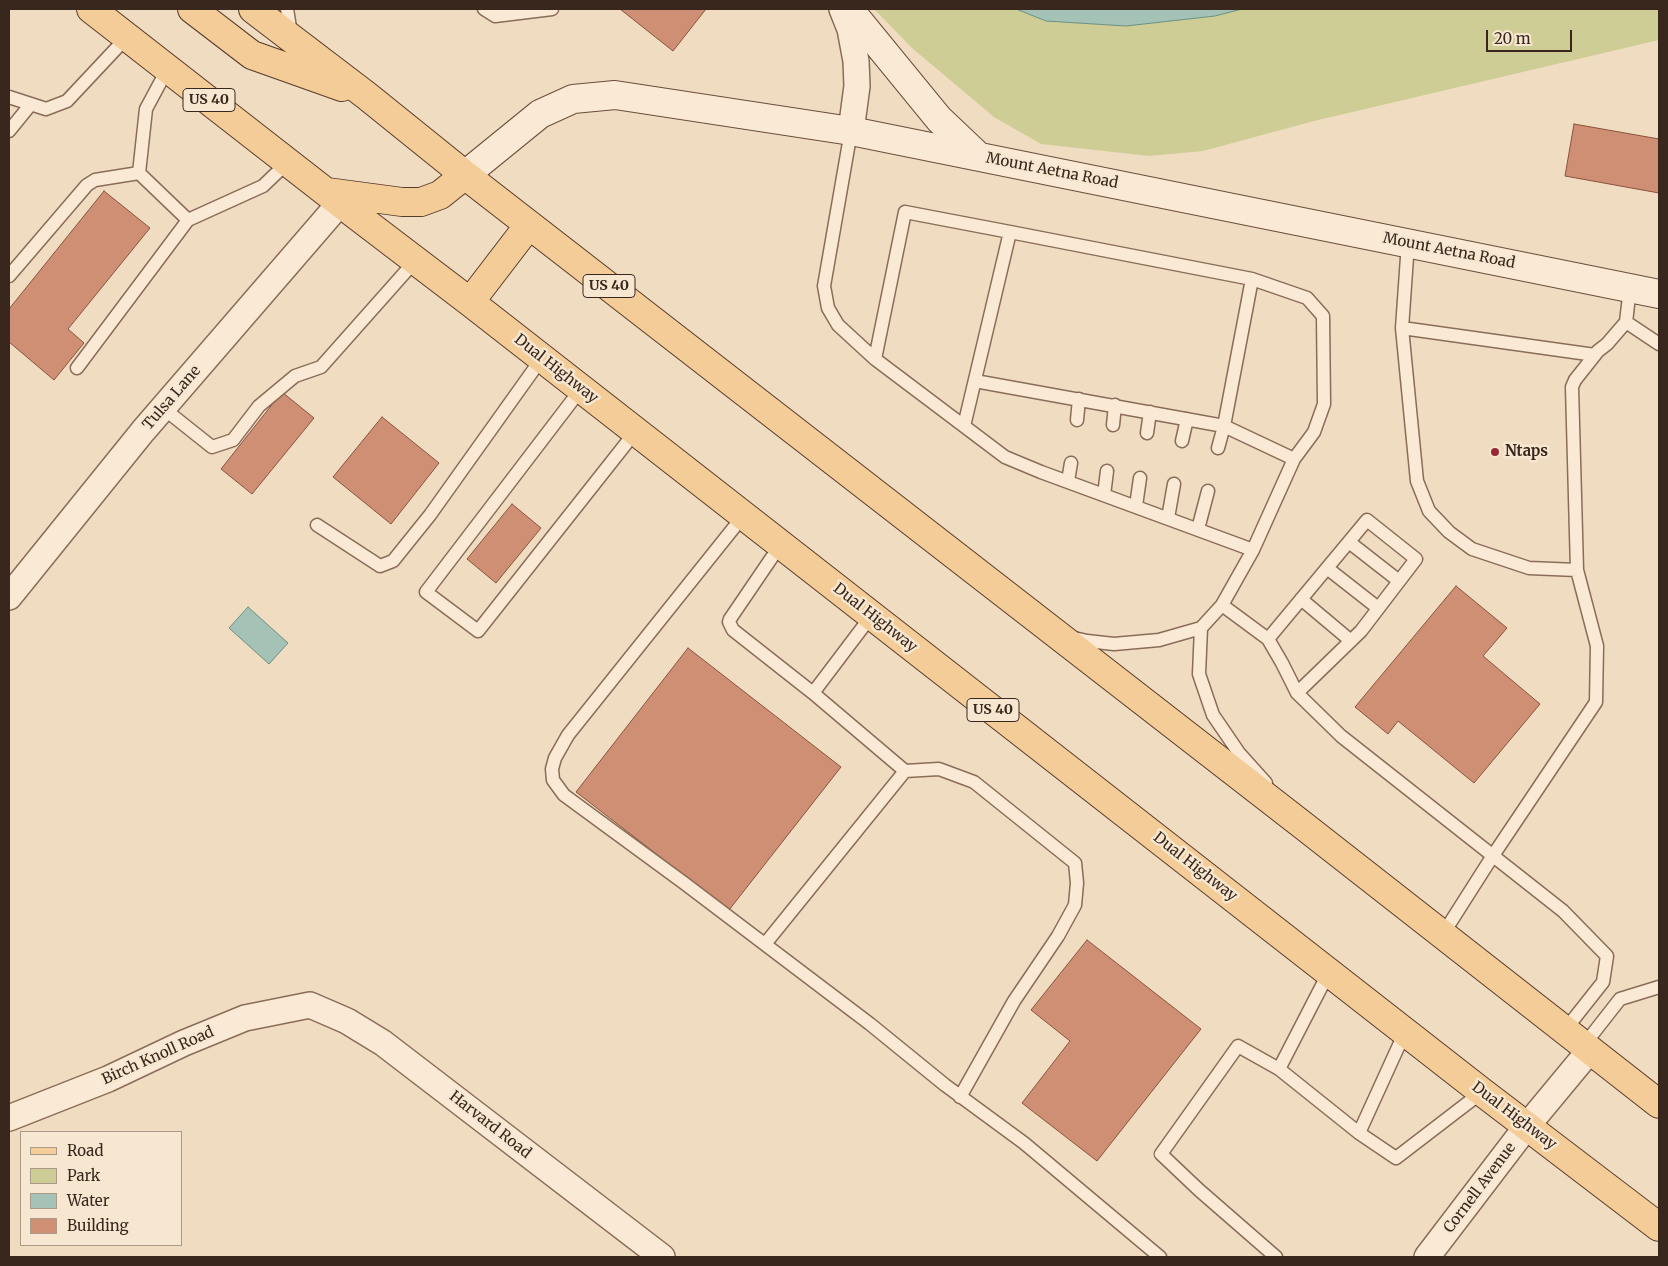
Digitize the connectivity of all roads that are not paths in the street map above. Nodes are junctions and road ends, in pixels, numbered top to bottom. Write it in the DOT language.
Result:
graph roads {
  1 [pos="91,9"];
  2 [pos="192,9"];
  3 [pos="253,9"];
  4 [pos="287,9"];
  5 [pos="484,9"];
  6 [pos="552,9"];
  7 [pos="842,9"];
  8 [pos="849,9"];
  9 [pos="127,37"];
  10 [pos="292,39"];
  11 [pos="168,68"];
  12 [pos="367,96"];
  13 [pos="9,97"];
  14 [pos="31,104"];
  15 [pos="9,131"];
  16 [pos="851,132"];
  17 [pos="978,156"];
  18 [pos="288,162"];
  19 [pos="139,173"];
  20 [pos="465,175"];
  21 [pos="334,198"];
  22 [pos="188,220"];
  23 [pos="529,225"];
  24 [pos="1010,232"];
  25 [pos="1408,243"];
  26 [pos="416,260"];
  27 [pos="9,276"];
  28 [pos="1252,279"];
  29 [pos="1630,288"];
  30 [pos="1659,294"];
  31 [pos="470,302"];
  32 [pos="1626,322"];
  33 [pos="1402,328"];
  34 [pos="1659,344"];
  35 [pos="1595,355"];
  36 [pos="542,358"];
  37 [pos="875,359"];
  38 [pos="77,368"];
  39 [pos="975,381"];
  40 [pos="581,389"];
  41 [pos="1079,399"];
  42 [pos="1115,405"];
  43 [pos="163,408"];
  44 [pos="1150,412"];
  45 [pos="1187,419"];
  46 [pos="1077,420"];
  47 [pos="1113,425"];
  48 [pos="964,426"];
  49 [pos="1224,426"];
  50 [pos="636,431"];
  51 [pos="1147,433"];
  52 [pos="1182,441"];
  53 [pos="1218,448"];
  54 [pos="1294,459"];
  55 [pos="1071,463"];
  56 [pos="1107,471"];
  57 [pos="1140,478"];
  58 [pos="1068,481"];
  59 [pos="1174,484"];
  60 [pos="1208,491"];
  61 [pos="1104,495"];
  62 [pos="1136,506"];
  63 [pos="744,515"];
  64 [pos="1168,518"];
  65 [pos="317,525"];
  66 [pos="1198,530"];
  67 [pos="1349,542"];
  68 [pos="781,544"];
  69 [pos="1253,550"];
  70 [pos="1327,568"];
  71 [pos="1577,570"];
  72 [pos="1399,581"];
  73 [pos="9,598"];
  74 [pos="1301,599"];
  75 [pos="1222,605"];
  76 [pos="1378,608"];
  77 [pos="872,615"];
  78 [pos="1201,628"];
  79 [pos="1057,634"];
  80 [pos="1268,639"];
  81 [pos="1351,641"];
  82 [pos="813,693"];
  83 [pos="1297,693"];
  84 [pos="905,771"];
  85 [pos="1300,823"];
  86 [pos="1492,857"];
  87 [pos="1443,934"];
  88 [pos="765,944"];
  89 [pos="1328,972"];
  90 [pos="1659,987"];
  91 [pos="310,1005"];
  92 [pos="1405,1032"];
  93 [pos="1580,1042"];
  94 [pos="1280,1069"];
  95 [pos="1482,1092"];
  96 [pos="960,1096"];
  97 [pos="1659,1104"];
  98 [pos="9,1118"];
  99 [pos="1527,1126"];
  100 [pos="1359,1133"];
  101 [pos="1659,1228"];
  102 [pos="662,1257"];
  103 [pos="1160,1257"];
  104 [pos="1276,1257"];
  105 [pos="1427,1257"];
  1 -- 9 [label="main road, Dual Highway / US 40"];
  2 -- 12 [label="main road"];
  3 -- 10 [label="main road, US 40"];
  4 -- 10 [label="lane"];
  5 -- 6 [label="lane"];
  7 -- 16 [label="street"];
  8 -- 17 [label="street"];
  9 -- 11 [label="main road, Dual Highway / US 40"];
  9 -- 14 [label="lane"];
  10 -- 12 [label="main road, US 40"];
  11 -- 18 [label="main road, Dual Highway / US 40"];
  11 -- 19 [label="lane"];
  12 -- 20 [label="main road, US 40"];
  13 -- 14 [label="lane"];
  14 -- 15 [label="lane"];
  16 -- 17 [label="street, Mount Aetna Road"];
  16 -- 20 [label="street, Mount Aetna Road"];
  16 -- 37 [label="lane"];
  17 -- 25 [label="street, Mount Aetna Road"];
  18 -- 21 [label="main road, Dual Highway / US 40"];
  18 -- 22 [label="lane"];
  19 -- 22 [label="lane"];
  19 -- 27 [label="lane"];
  20 -- 21 [label="main road"];
  20 -- 23 [label="main road, US 40"];
  21 -- 26 [label="main road, Dual Highway / US 40"];
  21 -- 43 [label="street, Tulsa Lane"];
  22 -- 38 [label="lane"];
  23 -- 31 [label="main road"];
  23 -- 79 [label="main road, US 40"];
  24 -- 28 [label="lane"];
  24 -- 37 [label="lane"];
  24 -- 39 [label="lane"];
  25 -- 29 [label="street, Mount Aetna Road"];
  25 -- 33 [label="lane"];
  26 -- 31 [label="main road, Dual Highway / US 40"];
  26 -- 43 [label="lane"];
  28 -- 49 [label="lane"];
  28 -- 54 [label="lane"];
  29 -- 30 [label="street, Mount Aetna Road"];
  29 -- 32 [label="lane"];
  31 -- 36 [label="main road, Dual Highway / US 40"];
  32 -- 34 [label="lane"];
  32 -- 35 [label="lane"];
  33 -- 35 [label="lane"];
  33 -- 71 [label="lane"];
  35 -- 71 [label="lane"];
  36 -- 40 [label="main road, Dual Highway / US 40"];
  36 -- 65 [label="lane"];
  37 -- 48 [label="lane"];
  39 -- 41 [label="lane"];
  39 -- 48 [label="lane"];
  40 -- 50 [label="main road, Dual Highway / US 40"];
  40 -- 50 [label="lane"];
  41 -- 42 [label="lane"];
  41 -- 46 [label="lane"];
  42 -- 44 [label="lane"];
  42 -- 47 [label="lane"];
  43 -- 73 [label="street, Tulsa Lane"];
  44 -- 45 [label="lane"];
  44 -- 51 [label="lane"];
  45 -- 49 [label="lane"];
  45 -- 52 [label="lane"];
  48 -- 58 [label="lane"];
  49 -- 53 [label="lane"];
  49 -- 54 [label="lane"];
  50 -- 63 [label="main road, Dual Highway / US 40"];
  54 -- 69 [label="lane"];
  55 -- 58 [label="lane"];
  56 -- 61 [label="lane"];
  57 -- 62 [label="lane"];
  58 -- 61 [label="lane"];
  59 -- 64 [label="lane"];
  60 -- 66 [label="lane"];
  61 -- 62 [label="lane"];
  62 -- 64 [label="lane"];
  63 -- 68 [label="main road, Dual Highway / US 40"];
  63 -- 88 [label="lane"];
  64 -- 66 [label="lane"];
  66 -- 69 [label="lane"];
  67 -- 70 [label="lane"];
  67 -- 72 [label="lane"];
  67 -- 72 [label="lane"];
  68 -- 77 [label="main road, Dual Highway / US 40"];
  68 -- 82 [label="lane"];
  69 -- 75 [label="lane"];
  70 -- 74 [label="lane"];
  70 -- 76 [label="lane"];
  71 -- 86 [label="lane"];
  72 -- 76 [label="lane"];
  74 -- 80 [label="lane"];
  74 -- 81 [label="lane"];
  75 -- 78 [label="lane"];
  75 -- 80 [label="lane"];
  76 -- 81 [label="lane"];
  77 -- 82 [label="lane"];
  77 -- 89 [label="main road, Dual Highway / US 40"];
  78 -- 79 [label="lane"];
  78 -- 85 [label="lane"];
  79 -- 85 [label="main road, US 40"];
  80 -- 83 [label="lane"];
  81 -- 83 [label="lane"];
  82 -- 84 [label="lane"];
  83 -- 86 [label="lane"];
  84 -- 88 [label="lane"];
  84 -- 96 [label="lane"];
  85 -- 87 [label="main road, US 40"];
  86 -- 87 [label="lane"];
  86 -- 93 [label="lane"];
  87 -- 93 [label="main road, US 40"];
  88 -- 96 [label="lane"];
  89 -- 92 [label="main road, Dual Highway / US 40"];
  89 -- 94 [label="lane"];
  90 -- 93 [label="lane"];
  91 -- 98 [label="street, Birch Knoll Road"];
  91 -- 102 [label="street, Harvard Road"];
  92 -- 95 [label="main road, Dual Highway / US 40"];
  92 -- 100 [label="lane"];
  93 -- 97 [label="main road, US 40"];
  93 -- 99 [label="street, Cornell Avenue"];
  94 -- 100 [label="lane"];
  94 -- 104 [label="lane"];
  95 -- 99 [label="main road, Dual Highway / US 40"];
  95 -- 100 [label="lane"];
  96 -- 103 [label="lane"];
  99 -- 101 [label="main road, Dual Highway / US 40"];
  99 -- 105 [label="street, Cornell Avenue"];
}
